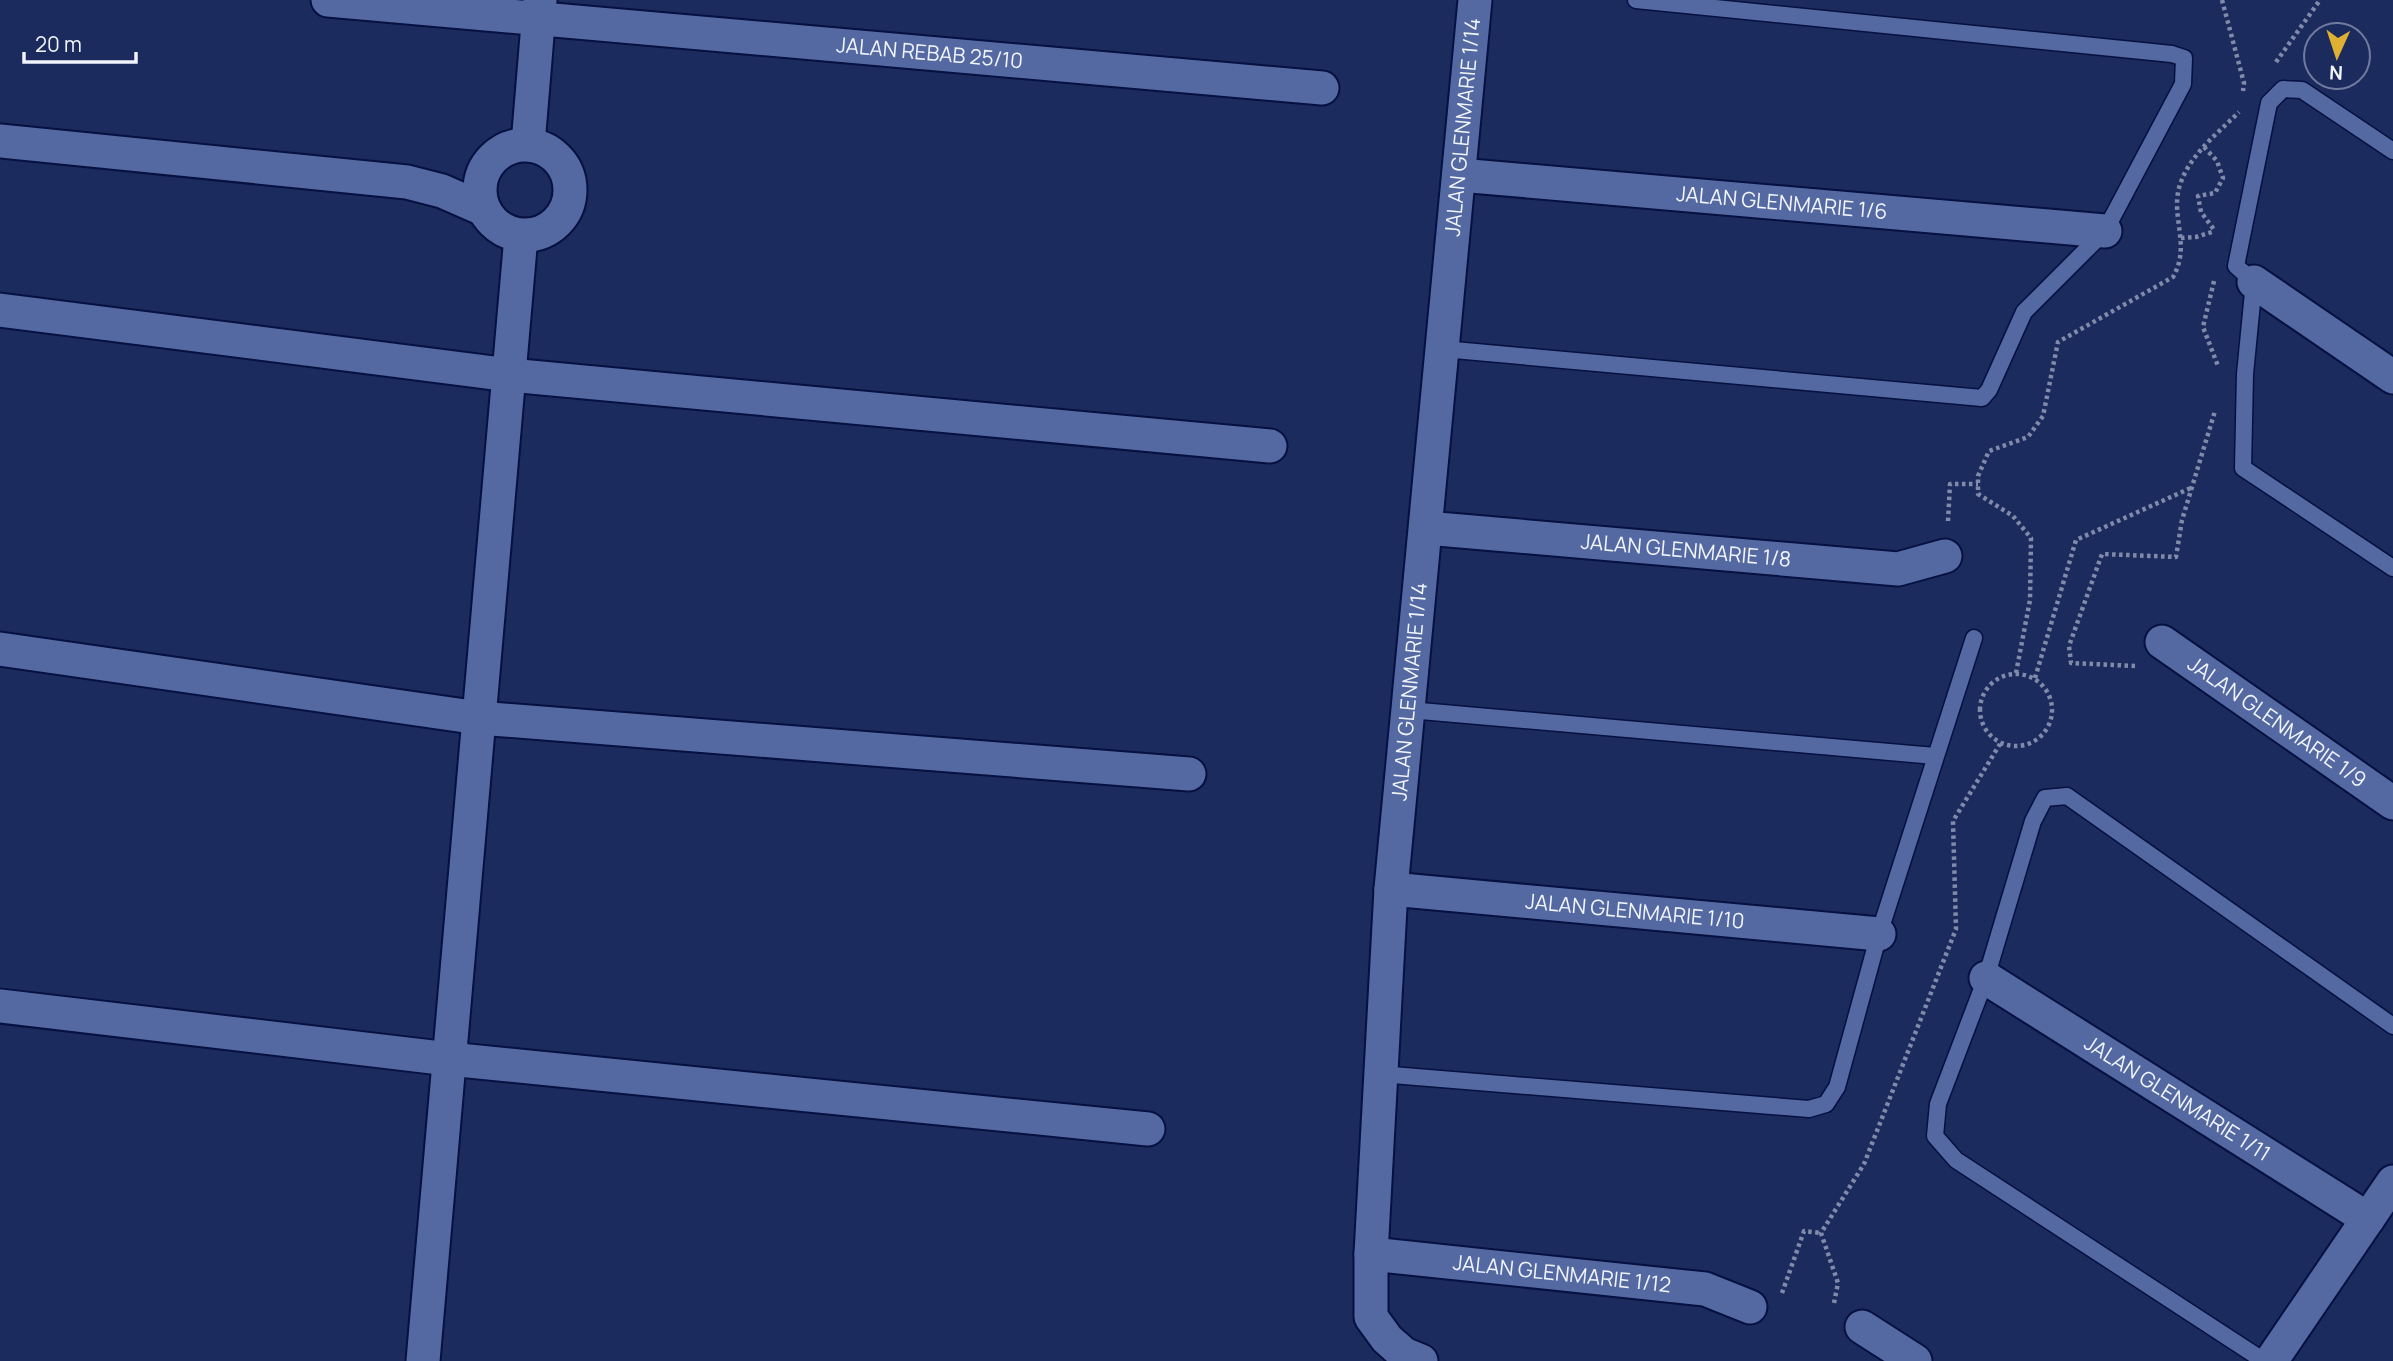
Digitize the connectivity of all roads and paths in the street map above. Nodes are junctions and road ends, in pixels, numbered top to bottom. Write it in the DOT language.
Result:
graph roads {
  1 [pos="328,0"];
  2 [pos="1475,0"];
  3 [pos="1636,0"];
  4 [pos="2222,0"];
  5 [pos="539,10"];
  6 [pos="1322,88"];
  7 [pos="2243,96"];
  8 [pos="2242,109"];
  9 [pos="0,142"];
  10 [pos="528,145"];
  11 [pos="2204,147"];
  12 [pos="2393,151"];
  13 [pos="486,164"];
  14 [pos="1459,175"];
  15 [pos="407,182"];
  16 [pos="483,209"];
  17 [pos="2105,231"];
  18 [pos="2215,231"];
  19 [pos="521,236"];
  20 [pos="2181,238"];
  21 [pos="2223,241"];
  22 [pos="2254,282"];
  23 [pos="0,310"];
  24 [pos="1443,349"];
  25 [pos="509,375"];
  26 [pos="2393,377"];
  27 [pos="1270,446"];
  28 [pos="1978,484"];
  29 [pos="1426,528"];
  30 [pos="1945,556"];
  31 [pos="2393,568"];
  32 [pos="1974,638"];
  33 [pos="2162,642"];
  34 [pos="0,649"];
  35 [pos="2016,673"];
  36 [pos="2035,678"];
  37 [pos="1409,710"];
  38 [pos="479,718"];
  39 [pos="2000,744"];
  40 [pos="1935,756"];
  41 [pos="1189,774"];
  42 [pos="2393,803"];
  43 [pos="1391,889"];
  44 [pos="1879,934"];
  45 [pos="1986,978"];
  46 [pos="0,1006"];
  47 [pos="2393,1026"];
  48 [pos="449,1059"];
  49 [pos="1380,1074"];
  50 [pos="1148,1129"];
  51 [pos="2393,1182"];
  52 [pos="2368,1219"];
  53 [pos="1821,1233"];
  54 [pos="1371,1254"];
  55 [pos="1750,1307"];
  56 [pos="1862,1327"];
  57 [pos="423,1361"];
  58 [pos="1420,1361"];
  59 [pos="1915,1361"];
  60 [pos="2264,1361"];
  61 [pos="2271,1361"];
  1 -- 5 [label="street, JALAN REBAB 25/10"];
  2 -- 14 [label="street, JALAN GLENMARIE 1/14"];
  3 -- 17 [label="lane"];
  4 -- 7 [label="path"];
  5 -- 6 [label="street, JALAN REBAB 25/10"];
  5 -- 10 [label="street"];
  8 -- 11 [label="path"];
  9 -- 15 [label="street"];
  10 -- 13 [label="street"];
  10 -- 19 [label="street"];
  11 -- 18 [label="path"];
  11 -- 20 [label="path"];
  12 -- 22 [label="lane"];
  13 -- 15 [label="street"];
  13 -- 16 [label="street"];
  14 -- 17 [label="street, JALAN GLENMARIE 1/6"];
  14 -- 24 [label="street, JALAN GLENMARIE 1/14"];
  15 -- 16 [label="street"];
  16 -- 19 [label="street"];
  17 -- 24 [label="lane"];
  18 -- 20 [label="path"];
  18 -- 21 [label="path"];
  19 -- 25 [label="street"];
  20 -- 28 [label="path"];
  22 -- 26 [label="street"];
  22 -- 31 [label="lane"];
  23 -- 25 [label="street"];
  24 -- 29 [label="street, JALAN GLENMARIE 1/14"];
  25 -- 27 [label="street"];
  25 -- 38 [label="street"];
  28 -- 30 [label="path"];
  28 -- 35 [label="path"];
  29 -- 30 [label="street, JALAN GLENMARIE 1/8"];
  29 -- 37 [label="street, JALAN GLENMARIE 1/14"];
  32 -- 40 [label="lane"];
  33 -- 36 [label="path"];
  33 -- 42 [label="street, JALAN GLENMARIE 1/9"];
  34 -- 38 [label="street"];
  35 -- 36 [label="path"];
  35 -- 39 [label="path"];
  36 -- 39 [label="path"];
  37 -- 40 [label="lane"];
  37 -- 43 [label="street, JALAN GLENMARIE 1/14"];
  38 -- 41 [label="street"];
  38 -- 48 [label="street"];
  39 -- 53 [label="path"];
  40 -- 44 [label="lane"];
  43 -- 44 [label="street, JALAN GLENMARIE 1/10"];
  43 -- 49 [label="street, JALAN GLENMARIE 1/14"];
  44 -- 49 [label="lane"];
  45 -- 47 [label="lane"];
  45 -- 52 [label="street, JALAN GLENMARIE 1/11"];
  45 -- 60 [label="lane"];
  46 -- 48 [label="street"];
  48 -- 50 [label="street"];
  48 -- 57 [label="street"];
  49 -- 54 [label="street, JALAN GLENMARIE 1/14"];
  51 -- 52 [label="street"];
  52 -- 61 [label="street"];
  53 -- 55 [label="path"];
  53 -- 56 [label="path"];
  54 -- 55 [label="street, JALAN GLENMARIE 1/12"];
  54 -- 58 [label="street, JALAN GLENMARIE 1/14"];
  56 -- 59 [label="street"];
}
